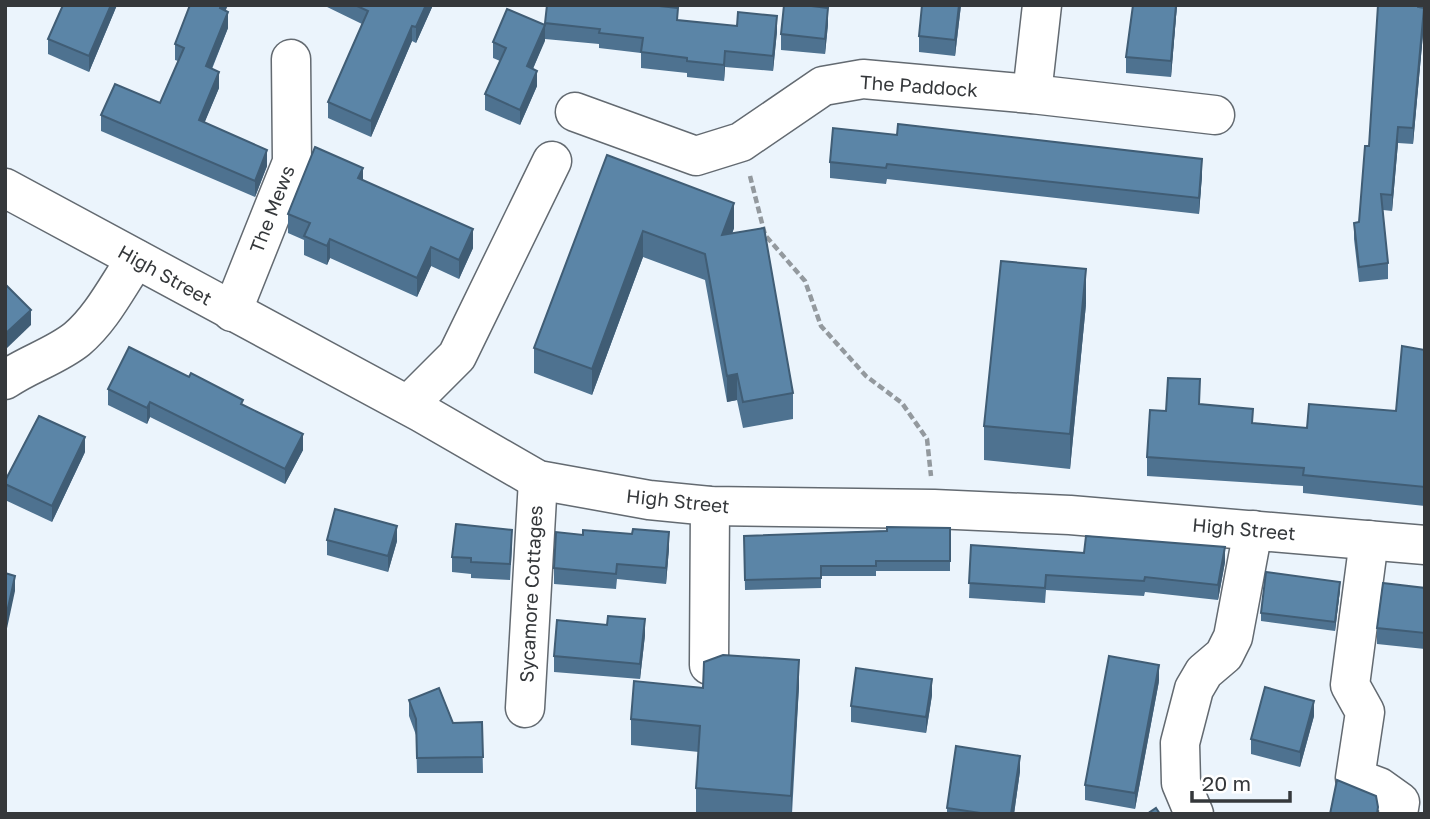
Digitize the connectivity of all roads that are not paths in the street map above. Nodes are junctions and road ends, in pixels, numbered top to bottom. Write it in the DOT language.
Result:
graph roads {
  1 [pos="1042,5"];
  2 [pos="291,59"];
  3 [pos="1032,94"];
  4 [pos="575,112"];
  5 [pos="1215,115"];
  6 [pos="552,161"];
  7 [pos="5,188"];
  8 [pos="135,259"];
  9 [pos="232,312"];
  10 [pos="5,380"];
  11 [pos="408,405"];
  12 [pos="538,480"];
  13 [pos="710,506"];
  14 [pos="1253,530"];
  15 [pos="1368,540"];
  16 [pos="1425,545"];
  17 [pos="709,665"];
  18 [pos="525,708"];
  19 [pos="1194,814"];
  20 [pos="1398,814"];
  1 -- 3 [label="street"];
  2 -- 9 [label="street, The Mews"];
  3 -- 4 [label="street, The Paddock"];
  3 -- 5 [label="street, The Paddock"];
  6 -- 11 [label="street"];
  7 -- 8 [label="street, High Street"];
  8 -- 9 [label="street, High Street"];
  8 -- 10 [label="street"];
  9 -- 11 [label="street, High Street"];
  11 -- 12 [label="street, High Street"];
  12 -- 13 [label="street, High Street"];
  12 -- 18 [label="street, Sycamore Cottages"];
  13 -- 14 [label="street, High Street"];
  13 -- 17 [label="street"];
  14 -- 15 [label="street, High Street"];
  14 -- 19 [label="street"];
  15 -- 16 [label="street, High Street"];
  15 -- 20 [label="street"];
}
